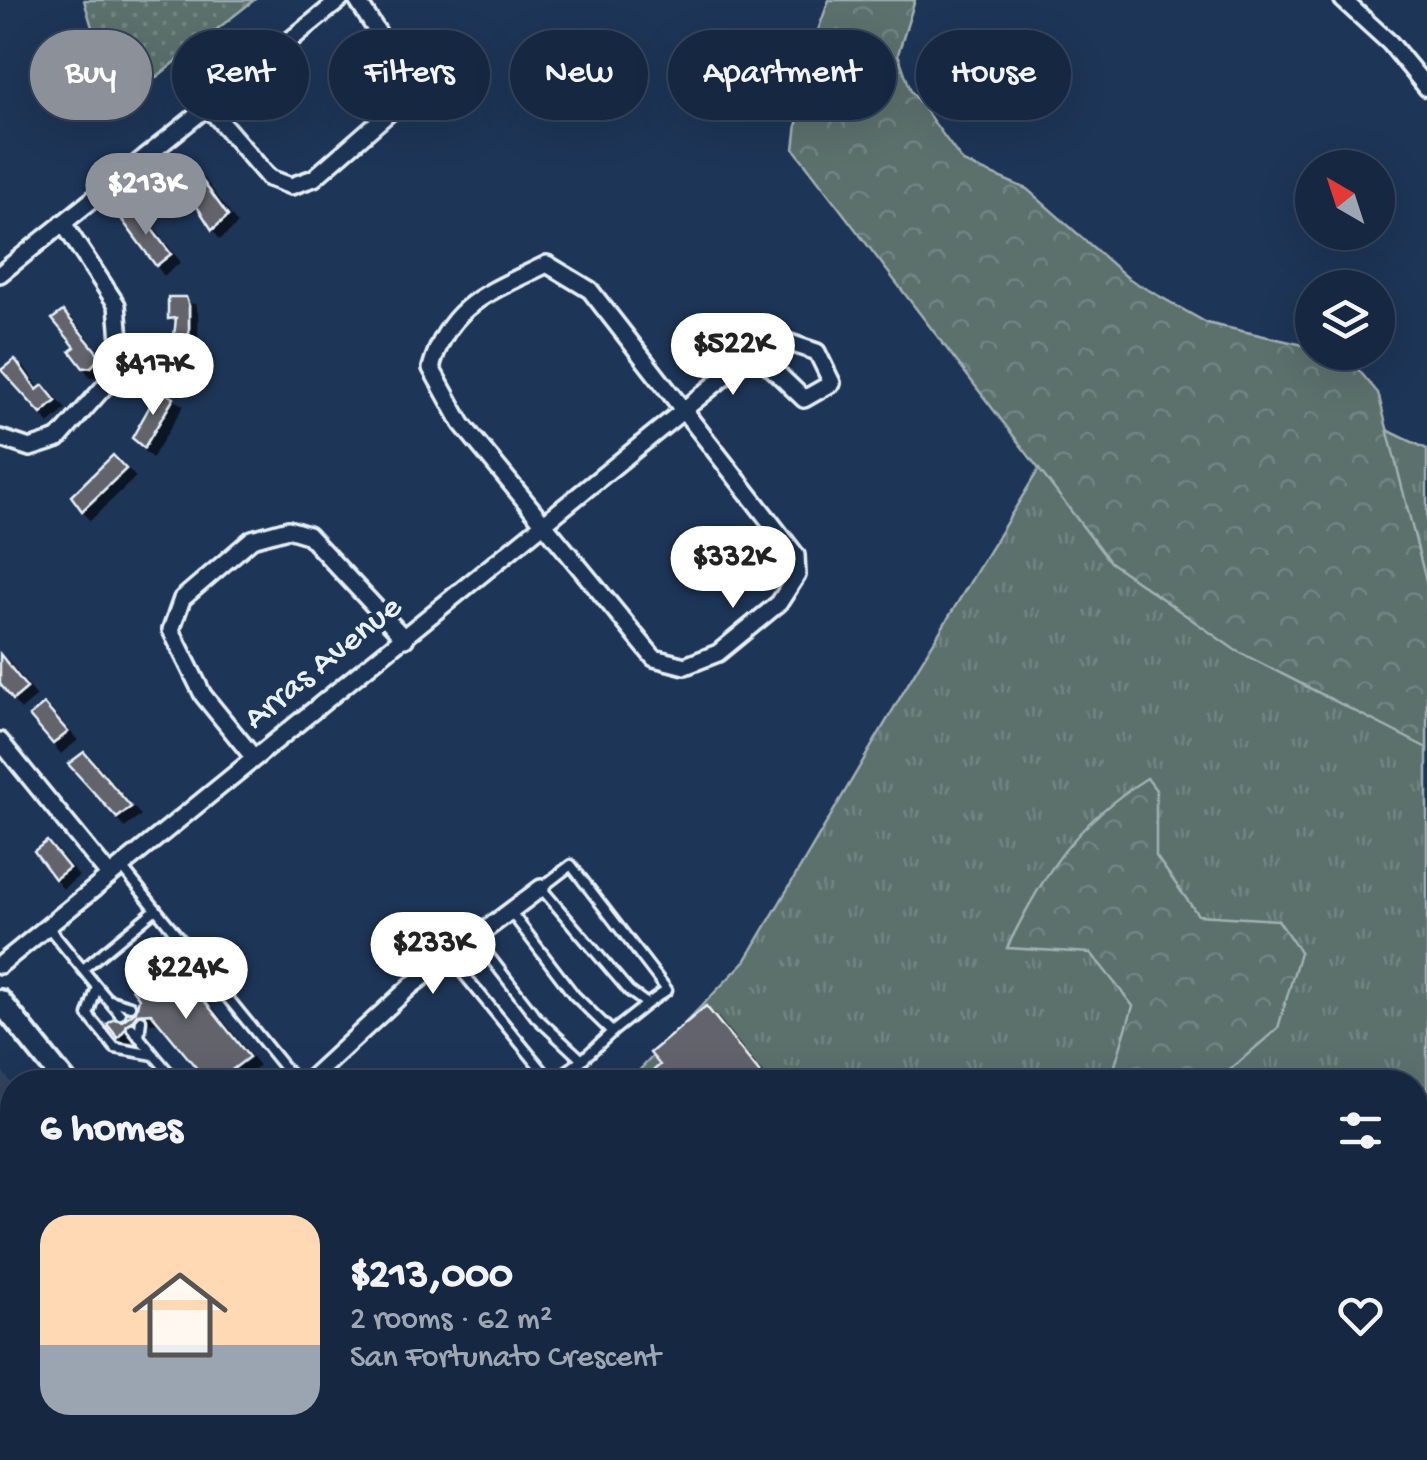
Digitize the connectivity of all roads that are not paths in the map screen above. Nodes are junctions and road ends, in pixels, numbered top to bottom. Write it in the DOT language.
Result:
graph roads {
  1 [pos="340,0"];
  2 [pos="357,0"];
  3 [pos="1343,0"];
  4 [pos="304,30"];
  5 [pos="1427,88"];
  6 [pos="194,120"];
  7 [pos="219,120"];
  8 [pos="64,222"];
  9 [pos="0,274"];
  10 [pos="755,352"];
  11 [pos="683,408"];
  12 [pos="0,438"];
  13 [pos="542,524"];
  14 [pos="404,639"];
  15 [pos="0,741"];
  16 [pos="254,758"];
  17 [pos="115,870"];
  18 [pos="541,888"];
  19 [pos="156,909"];
  20 [pos="510,911"];
  21 [pos="48,926"];
  22 [pos="474,937"];
  23 [pos="449,956"];
  24 [pos="0,964"];
  25 [pos="82,969"];
  26 [pos="98,987"];
  27 [pos="108,999"];
  28 [pos="0,1001"];
  29 [pos="647,1004"];
  30 [pos="130,1006"];
  31 [pos="120,1014"];
  32 [pos="141,1020"];
  33 [pos="506,1026"];
  34 [pos="132,1028"];
  35 [pos="612,1032"];
  36 [pos="494,1034"];
  37 [pos="139,1037"];
  38 [pos="154,1056"];
  39 [pos="582,1060"];
  40 [pos="55,1070"];
  41 [pos="166,1070"];
  42 [pos="286,1070"];
  43 [pos="320,1070"];
  44 [pos="542,1070"];
  45 [pos="568,1070"];
  1 -- 4 [label="street"];
  2 -- 7 [label="street"];
  3 -- 5 [label="street"];
  6 -- 8 [label="street"];
  8 -- 9 [label="street"];
  8 -- 12 [label="street"];
  10 -- 10 [label="street"];
  10 -- 11 [label="street, Arras Avenue"];
  11 -- 13 [label="street, Arras Avenue"];
  11 -- 13 [label="street"];
  11 -- 13 [label="street"];
  13 -- 14 [label="street, Arras Avenue"];
  14 -- 16 [label="street, Arras Avenue"];
  14 -- 16 [label="street"];
  15 -- 17 [label="street"];
  16 -- 17 [label="street, Arras Avenue"];
  17 -- 19 [label="lane"];
  17 -- 21 [label="street, Arras Avenue"];
  18 -- 20 [label="street"];
  18 -- 29 [label="lane"];
  18 -- 29 [label="lane"];
  19 -- 25 [label="lane"];
  19 -- 42 [label="lane"];
  20 -- 22 [label="street"];
  20 -- 35 [label="lane"];
  21 -- 24 [label="street, Arras Avenue"];
  21 -- 25 [label="lane"];
  22 -- 23 [label="street"];
  22 -- 39 [label="lane"];
  23 -- 33 [label="lane"];
  23 -- 43 [label="street"];
  25 -- 26 [label="lane"];
  26 -- 27 [label="lane"];
  26 -- 38 [label="lane"];
  27 -- 30 [label="lane"];
  27 -- 31 [label="lane"];
  28 -- 40 [label="street"];
  29 -- 35 [label="lane"];
  32 -- 37 [label="lane"];
  33 -- 36 [label="lane"];
  33 -- 44 [label="lane"];
  34 -- 37 [label="lane"];
  35 -- 39 [label="lane"];
  37 -- 38 [label="lane"];
  38 -- 41 [label="lane"];
  39 -- 45 [label="lane"];
}
